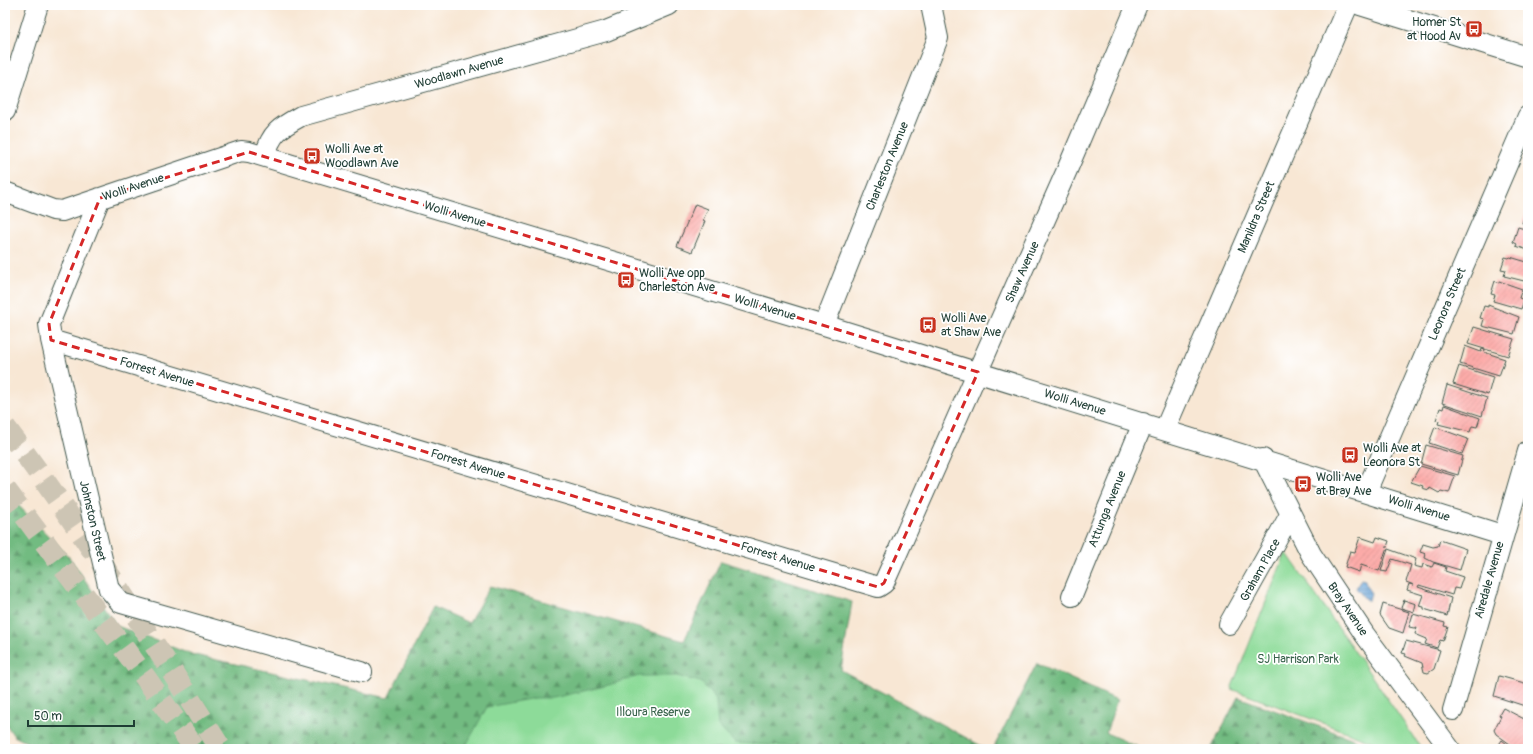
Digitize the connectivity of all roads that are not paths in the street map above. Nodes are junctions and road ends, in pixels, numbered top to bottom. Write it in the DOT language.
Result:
graph roads {
  1 [pos="38,5"];
  2 [pos="669,5"];
  3 [pos="931,5"];
  4 [pos="1137,5"];
  5 [pos="1348,5"];
  6 [pos="1360,5"];
  7 [pos="1406,11"];
  8 [pos="1528,57"];
  9 [pos="5,111"];
  10 [pos="1528,116"];
  11 [pos="265,156"];
  12 [pos="5,192"];
  13 [pos="100,198"];
  14 [pos="824,325"];
  15 [pos="51,340"];
  16 [pos="978,372"];
  17 [pos="1143,423"];
  18 [pos="1166,430"];
  19 [pos="1528,451"];
  20 [pos="1263,459"];
  21 [pos="1366,492"];
  22 [pos="1290,515"];
  23 [pos="1502,535"];
  24 [pos="884,583"];
  25 [pos="1072,596"];
  26 [pos="1229,624"];
  27 [pos="362,672"];
  28 [pos="1452,710"];
  29 [pos="1450,749"];
  1 -- 9 [label="street"];
  2 -- 11 [label="street, Woodlawn Avenue"];
  3 -- 14 [label="street, Charleston Avenue"];
  4 -- 16 [label="street, Shaw Avenue"];
  5 -- 18 [label="street, Manildra Street"];
  6 -- 7 [label="street"];
  7 -- 8 [label="street"];
  10 -- 21 [label="street, Leonora Street"];
  11 -- 13 [label="street, Wolli Avenue"];
  11 -- 14 [label="street, Wolli Avenue"];
  12 -- 13 [label="street, Wolli Avenue"];
  13 -- 15 [label="street, Johnston Street"];
  14 -- 16 [label="street, Wolli Avenue"];
  15 -- 24 [label="street, Forrest Avenue"];
  15 -- 27 [label="street, Johnston Street"];
  16 -- 17 [label="street, Wolli Avenue"];
  16 -- 24 [label="street, Shaw Avenue"];
  17 -- 18 [label="street, Wolli Avenue"];
  17 -- 25 [label="street, Attunga Avenue"];
  18 -- 20 [label="street, Wolli Avenue"];
  19 -- 23 [label="street, Airedale Avenue"];
  20 -- 21 [label="street, Wolli Avenue"];
  20 -- 22 [label="street, Bray Avenue"];
  21 -- 23 [label="street, Wolli Avenue"];
  22 -- 26 [label="street, Graham Place"];
  22 -- 29 [label="street, Bray Avenue"];
  23 -- 28 [label="street, Airedale Avenue"];
}
